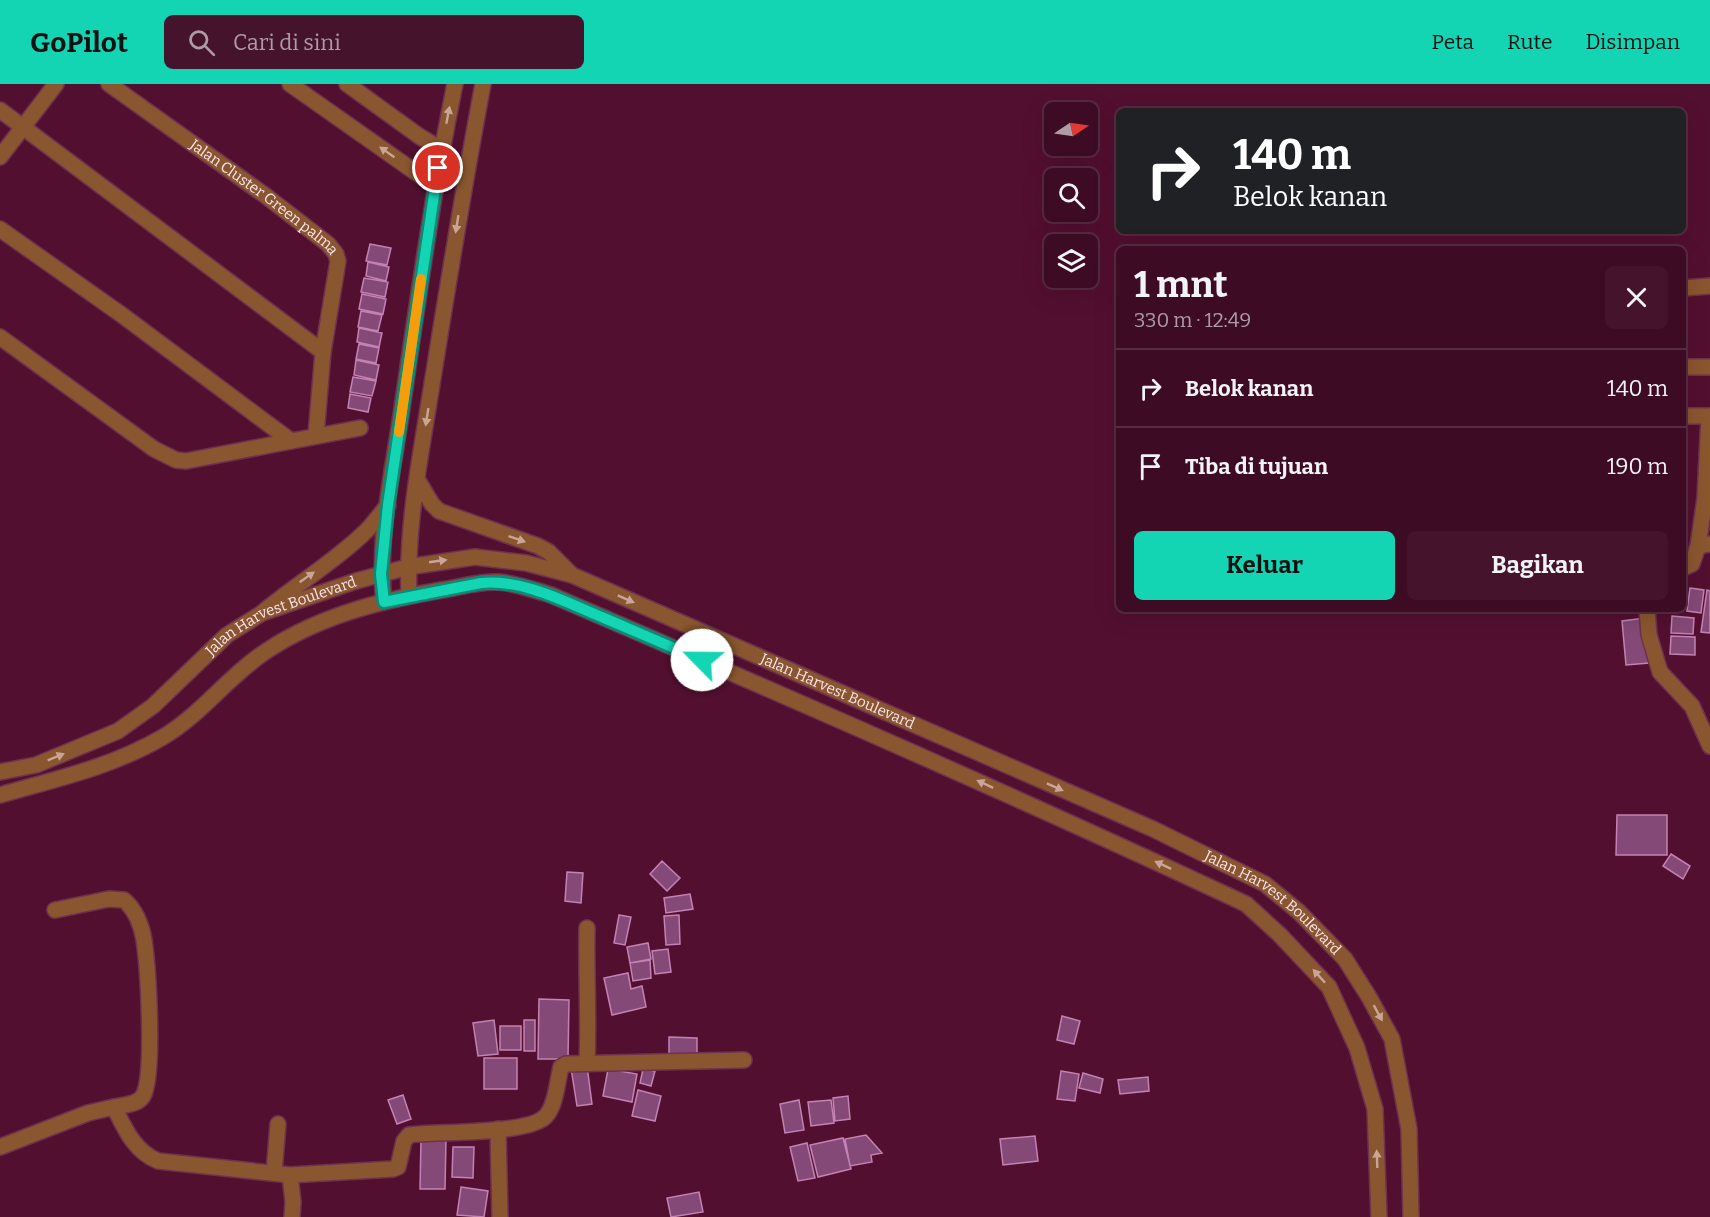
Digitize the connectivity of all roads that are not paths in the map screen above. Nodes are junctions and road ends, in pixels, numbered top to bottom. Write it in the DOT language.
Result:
graph roads {
  1 [pos="56,84"];
  2 [pos="109,84"];
  3 [pos="290,84"];
  4 [pos="347,84"];
  5 [pos="454,84"];
  6 [pos="483,84"];
  7 [pos="0,110"];
  8 [pos="24,128"];
  9 [pos="442,150"];
  10 [pos="0,157"];
  11 [pos="435,186"];
  12 [pos="0,229"];
  13 [pos="1710,286"];
  14 [pos="1686,288"];
  15 [pos="0,336"];
  16 [pos="323,352"];
  17 [pos="1686,367"];
  18 [pos="1710,367"];
  19 [pos="1686,416"];
  20 [pos="1709,416"];
  21 [pos="360,428"];
  22 [pos="316,435"];
  23 [pos="291,441"];
  24 [pos="417,479"];
  25 [pos="388,505"];
  26 [pos="1704,545"];
  27 [pos="408,567"];
  28 [pos="1686,567"];
  29 [pos="381,574"];
  30 [pos="572,575"];
  31 [pos="409,596"];
  32 [pos="384,602"];
  33 [pos="1647,612"];
  34 [pos="261,613"];
  35 [pos="885,712"];
  36 [pos="875,737"];
  37 [pos="1710,746"];
  38 [pos="0,772"];
  39 [pos="0,795"];
  40 [pos="55,910"];
  41 [pos="587,928"];
  42 [pos="744,1060"];
  43 [pos="587,1062"];
  44 [pos="114,1107"];
  45 [pos="278,1124"];
  46 [pos="498,1130"];
  47 [pos="0,1147"];
  48 [pos="274,1173"];
  49 [pos="290,1175"];
  50 [pos="292,1217"];
  51 [pos="500,1217"];
  52 [pos="1379,1217"];
  53 [pos="1411,1217"];
  1 -- 8 [label="street"];
  2 -- 16 [label="street, Jalan Cluster Green palma"];
  11 -- 3 [label="street, one-way"];
  4 -- 9 [label="street"];
  9 -- 5 [label="street, one-way"];
  6 -- 24 [label="street, one-way"];
  7 -- 8 [label="street"];
  8 -- 10 [label="street"];
  8 -- 16 [label="street"];
  9 -- 11 [label="street"];
  11 -- 25 [label="street"];
  12 -- 23 [label="street"];
  13 -- 14 [label="street"];
  15 -- 23 [label="street"];
  16 -- 22 [label="street, Jalan Cluster Green palma"];
  17 -- 18 [label="street"];
  19 -- 20 [label="street"];
  20 -- 26 [label="street"];
  21 -- 22 [label="street"];
  22 -- 23 [label="street"];
  24 -- 27 [label="street"];
  24 -- 30 [label="street, one-way"];
  25 -- 29 [label="street"];
  34 -- 25 [label="street, one-way"];
  26 -- 28 [label="street"];
  27 -- 29 [label="street, Jalan Harvest Boulevard"];
  27 -- 30 [label="street, Jalan Harvest Boulevard, one-way"];
  27 -- 31 [label="street"];
  29 -- 32 [label="street"];
  29 -- 34 [label="street, Jalan Harvest Boulevard"];
  30 -- 35 [label="street, Jalan Harvest Boulevard, one-way"];
  31 -- 32 [label="street, Jalan Harvest Boulevard"];
  31 -- 36 [label="street, Jalan Harvest Boulevard"];
  32 -- 39 [label="street, Jalan Harvest Boulevard"];
  33 -- 37 [label="street"];
  38 -- 34 [label="street, Jalan Harvest Boulevard, one-way"];
  35 -- 36 [label="street"];
  35 -- 53 [label="street, Jalan Harvest Boulevard, one-way"];
  52 -- 36 [label="street, Jalan Harvest Boulevard, one-way"];
  40 -- 44 [label="street"];
  41 -- 43 [label="street"];
  42 -- 43 [label="street"];
  43 -- 46 [label="street"];
  44 -- 47 [label="street"];
  44 -- 48 [label="street"];
  45 -- 48 [label="street"];
  46 -- 49 [label="street"];
  46 -- 51 [label="street"];
  48 -- 49 [label="street"];
  49 -- 50 [label="street"];
}
